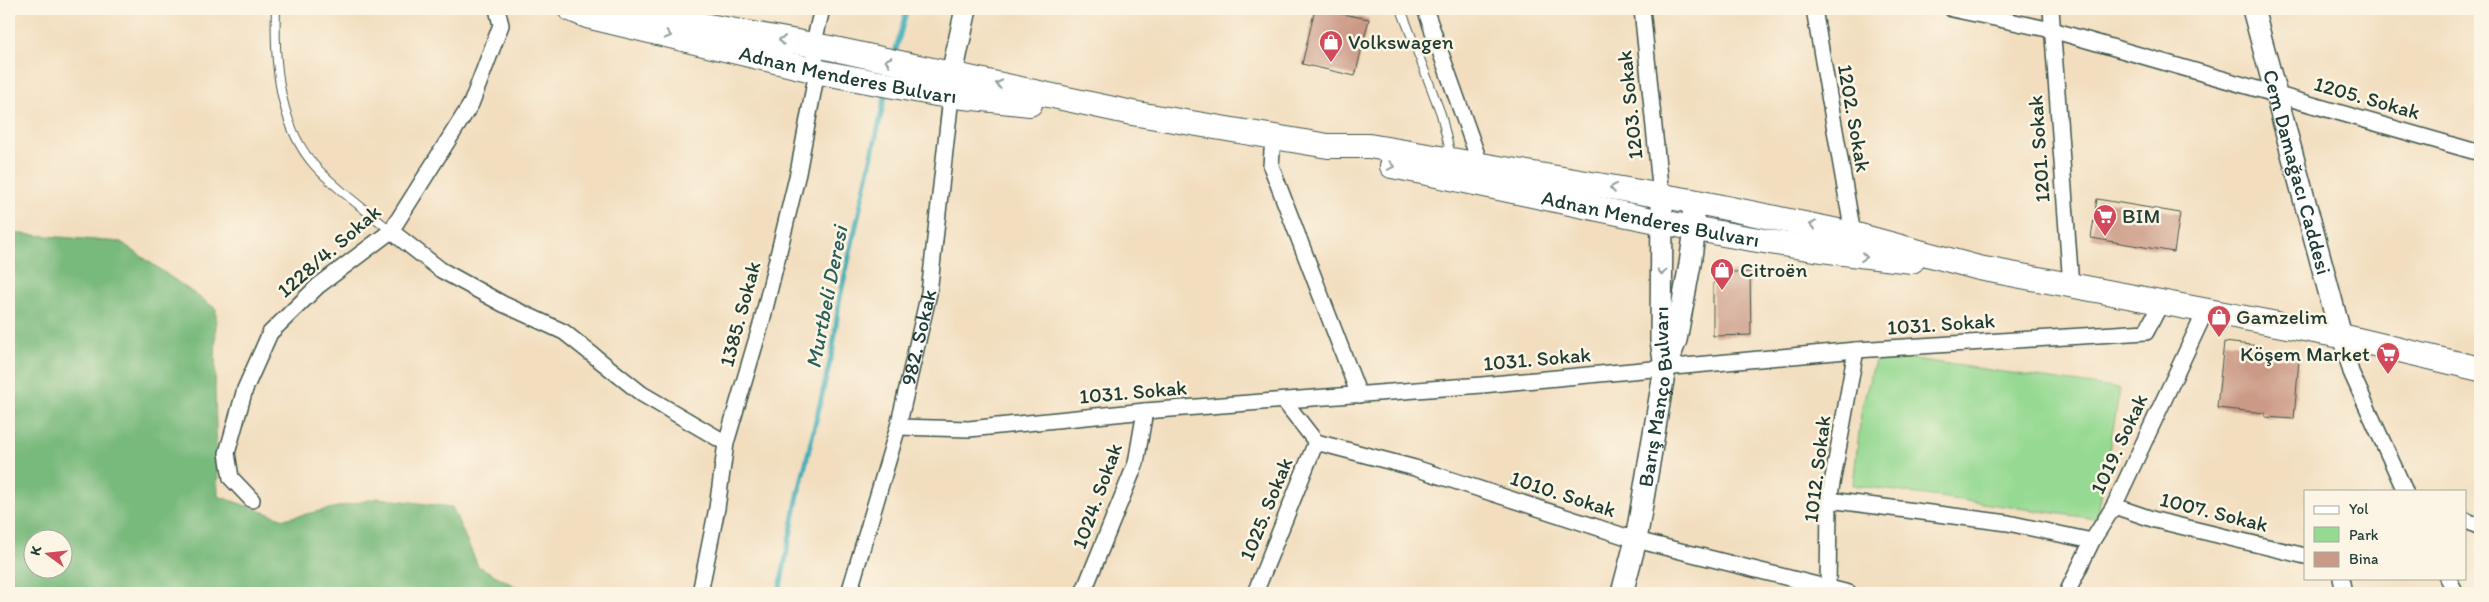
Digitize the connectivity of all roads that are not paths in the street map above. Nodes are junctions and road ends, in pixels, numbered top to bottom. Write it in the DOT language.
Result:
graph roads {
  1 [pos="276,9"];
  2 [pos="497,9"];
  3 [pos="570,9"];
  4 [pos="616,9"];
  5 [pos="822,9"];
  6 [pos="966,9"];
  7 [pos="1401,9"];
  8 [pos="1425,9"];
  9 [pos="1642,9"];
  10 [pos="1814,9"];
  11 [pos="1952,9"];
  12 [pos="2051,9"];
  13 [pos="2253,9"];
  14 [pos="2052,30"];
  15 [pos="822,47"];
  16 [pos="821,72"];
  17 [pos="944,84"];
  18 [pos="2276,94"];
  19 [pos="1273,136"];
  20 [pos="1328,146"];
  21 [pos="2480,153"];
  22 [pos="1452,161"];
  23 [pos="1481,166"];
  24 [pos="1661,196"];
  25 [pos="1692,201"];
  26 [pos="1662,223"];
  27 [pos="1695,228"];
  28 [pos="391,231"];
  29 [pos="1853,234"];
  30 [pos="1978,268"];
  31 [pos="2070,286"];
  32 [pos="2161,302"];
  33 [pos="2206,310"];
  34 [pos="2341,336"];
  35 [pos="1856,350"];
  36 [pos="1665,368"];
  37 [pos="2480,369"];
  38 [pos="1359,395"];
  39 [pos="1284,401"];
  40 [pos="1145,411"];
  41 [pos="898,427"];
  42 [pos="1316,442"];
  43 [pos="726,443"];
  44 [pos="2405,490"];
  45 [pos="252,500"];
  46 [pos="1829,500"];
  47 [pos="2114,506"];
  48 [pos="2466,520"];
  49 [pos="2480,526"];
  50 [pos="1636,540"];
  51 [pos="2092,541"];
  52 [pos="2304,556"];
  53 [pos="2341,580"];
  54 [pos="2449,580"];
  55 [pos="1829,591"];
  56 [pos="700,593"];
  57 [pos="848,593"];
  58 [pos="1083,593"];
  59 [pos="1255,593"];
  60 [pos="1622,593"];
  61 [pos="1849,593"];
  62 [pos="2067,593"];
  63 [pos="2344,593"];
  64 [pos="2456,593"];
  1 -- 28 [label="lane"];
  2 -- 28 [label="street, 1228/4. Sokak"];
  3 -- 16 [label="main road, Adnan Menderes Bulvarı, one-way"];
  15 -- 4 [label="main road, Adnan Menderes Bulvarı, one-way"];
  5 -- 15 [label="street"];
  6 -- 17 [label="main road"];
  7 -- 22 [label="lane"];
  8 -- 23 [label="street"];
  9 -- 24 [label="street, 1203. Sokak"];
  10 -- 29 [label="street, 1202. Sokak"];
  11 -- 14 [label="street, 1205. Sokak"];
  12 -- 14 [label="street, 1201. Sokak"];
  13 -- 18 [label="main road, Cem Damağacı Caddesi"];
  14 -- 18 [label="street, 1205. Sokak"];
  14 -- 31 [label="street, 1201. Sokak"];
  15 -- 16 [label="street, 1385. Sokak"];
  17 -- 15 [label="main road, Adnan Menderes Bulvarı, one-way"];
  16 -- 17 [label="main road, Adnan Menderes Bulvarı"];
  16 -- 43 [label="street, 1385. Sokak"];
  17 -- 19 [label="main road, Adnan Menderes Bulvarı"];
  17 -- 41 [label="street, 982. Sokak"];
  18 -- 21 [label="street, 1205. Sokak"];
  18 -- 34 [label="main road, Cem Damağacı Caddesi"];
  19 -- 20 [label="main road, Adnan Menderes Bulvarı"];
  19 -- 38 [label="street"];
  20 -- 22 [label="main road, Adnan Menderes Bulvarı"];
  20 -- 26 [label="main road, Adnan Menderes Bulvarı, one-way"];
  22 -- 23 [label="main road, Adnan Menderes Bulvarı"];
  24 -- 23 [label="main road, Adnan Menderes Bulvarı, one-way"];
  24 -- 25 [label="main road, Adnan Menderes Bulvarı"];
  24 -- 26 [label="main road, Barış Manço Bulvarı"];
  25 -- 27 [label="main road"];
  29 -- 25 [label="main road, Adnan Menderes Bulvarı, one-way"];
  26 -- 27 [label="main road, Adnan Menderes Bulvarı"];
  26 -- 36 [label="main road, Barış Manço Bulvarı, one-way"];
  27 -- 30 [label="main road, Adnan Menderes Bulvarı, one-way"];
  27 -- 36 [label="main road"];
  28 -- 43 [label="street"];
  28 -- 45 [label="street, 1228/4. Sokak"];
  29 -- 30 [label="main road, Adnan Menderes Bulvarı"];
  30 -- 31 [label="main road, Adnan Menderes Bulvarı"];
  31 -- 32 [label="main road, Adnan Menderes Bulvarı"];
  32 -- 33 [label="main road, Adnan Menderes Bulvarı"];
  32 -- 35 [label="street, 1031. Sokak"];
  33 -- 34 [label="main road, Adnan Menderes Bulvarı"];
  33 -- 47 [label="street, 1019. Sokak"];
  34 -- 37 [label="main road, Adnan Menderes Bulvarı"];
  34 -- 44 [label="street"];
  35 -- 36 [label="street, 1031. Sokak"];
  35 -- 46 [label="street, 1012. Sokak"];
  36 -- 38 [label="street, 1031. Sokak"];
  36 -- 50 [label="main road, Barış Manço Bulvarı"];
  38 -- 39 [label="street, 1031. Sokak"];
  39 -- 40 [label="street, 1031. Sokak"];
  39 -- 42 [label="street"];
  40 -- 41 [label="street, 1031. Sokak"];
  40 -- 58 [label="street, 1024. Sokak"];
  41 -- 57 [label="street, 982. Sokak"];
  42 -- 50 [label="street, 1010. Sokak"];
  42 -- 59 [label="street, 1025. Sokak"];
  43 -- 56 [label="street, 1385. Sokak"];
  46 -- 51 [label="street"];
  46 -- 55 [label="street, 1012. Sokak"];
  47 -- 51 [label="street, 1019. Sokak"];
  47 -- 52 [label="street, 1007. Sokak"];
  48 -- 49 [label="street"];
  50 -- 55 [label="street, 1010. Sokak"];
  50 -- 60 [label="main road, Barış Manço Bulvarı"];
  51 -- 62 [label="street, 1019. Sokak"];
  53 -- 63 [label="street"];
  54 -- 64 [label="street"];
  55 -- 61 [label="street, 1010. Sokak"];
}
